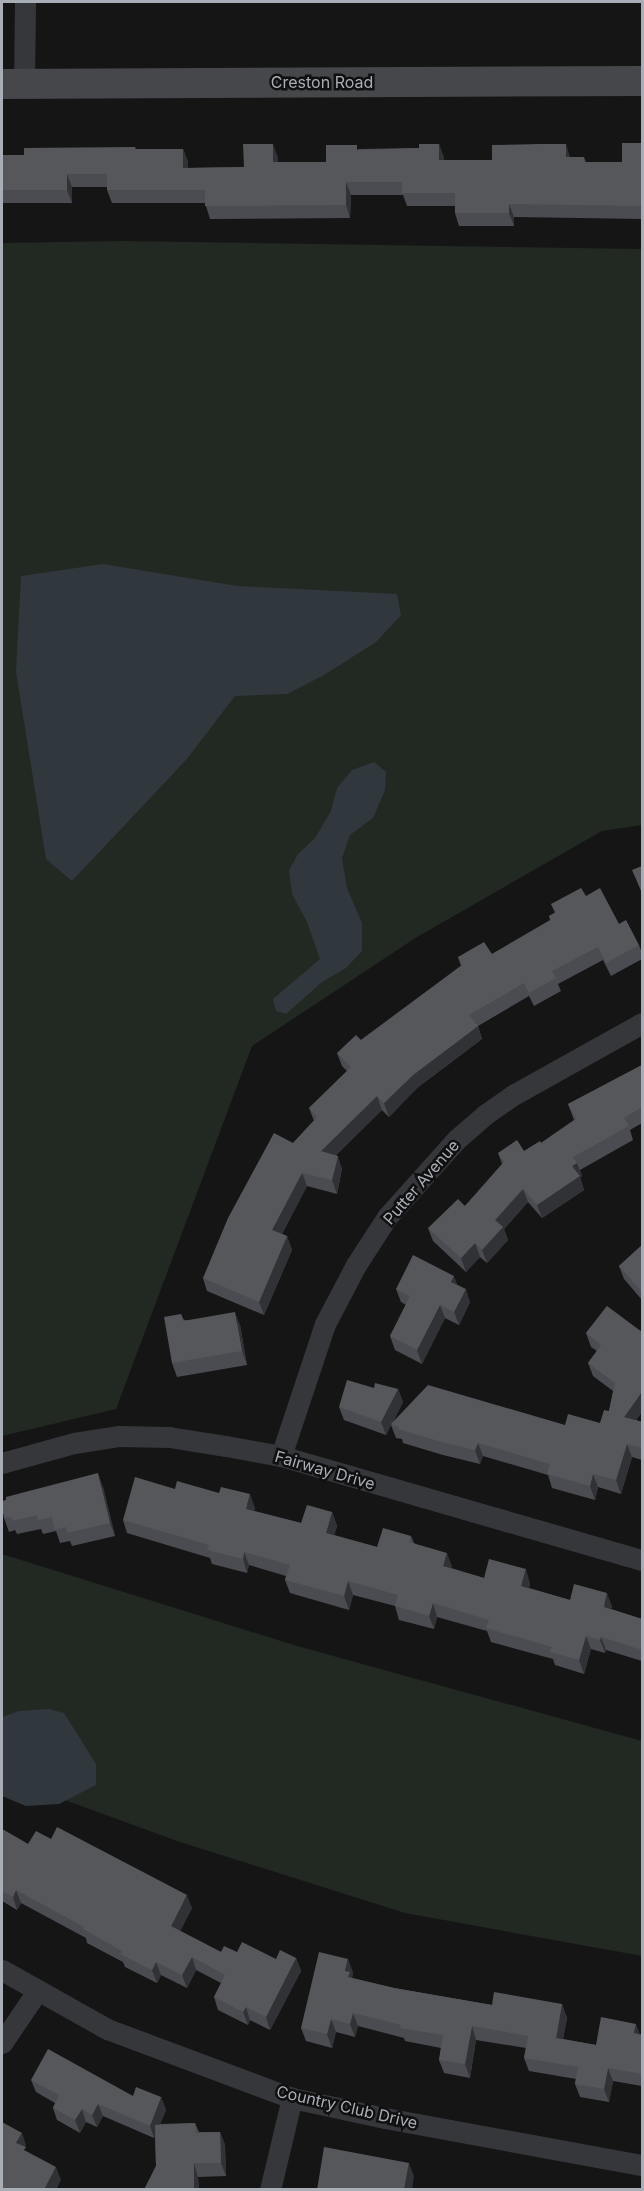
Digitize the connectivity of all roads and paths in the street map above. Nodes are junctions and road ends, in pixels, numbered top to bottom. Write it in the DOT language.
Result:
graph roads {
  1 [pos="25,2"];
  2 [pos="642,81"];
  3 [pos="13,84"];
  4 [pos="642,1023"];
  5 [pos="281,1456"];
  6 [pos="2,1463"];
  7 [pos="642,1560"];
  8 [pos="2,1970"];
  9 [pos="38,1990"];
  10 [pos="2,2043"];
  11 [pos="292,2098"];
  12 [pos="642,2165"];
  13 [pos="270,2190"];
  1 -- 3 [label="street"];
  2 -- 3 [label="main road, Creston Road"];
  4 -- 5 [label="street, Putter Avenue"];
  5 -- 6 [label="street, Fairway Drive"];
  5 -- 7 [label="street, Fairway Drive"];
  8 -- 9 [label="street, Country Club Drive"];
  9 -- 10 [label="street"];
  9 -- 11 [label="street, Country Club Drive"];
  11 -- 12 [label="street, Country Club Drive"];
  11 -- 13 [label="street"];
}
